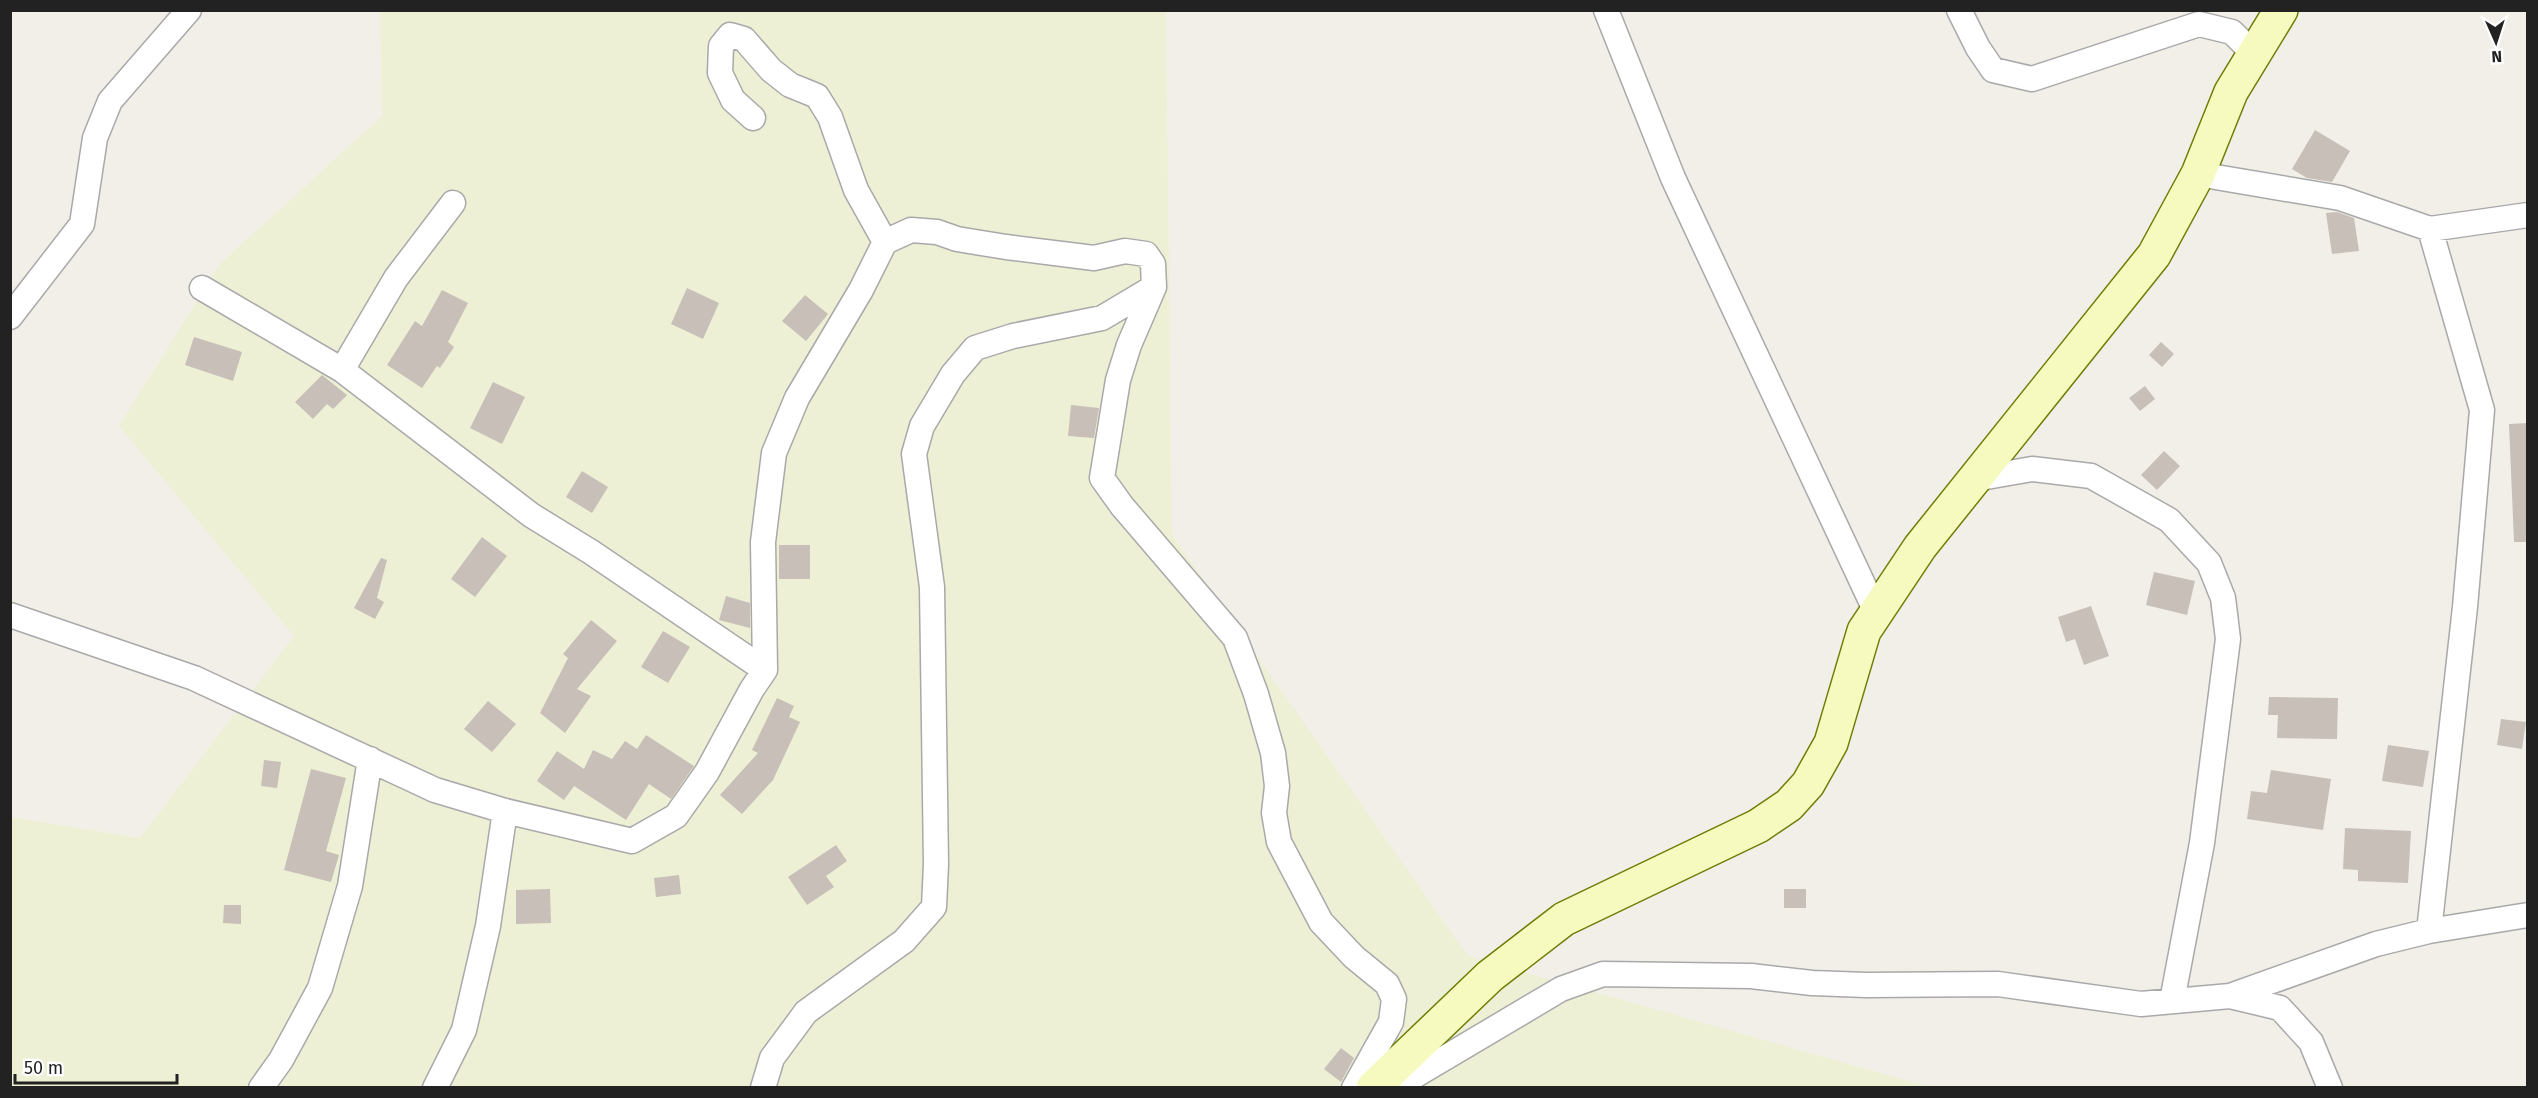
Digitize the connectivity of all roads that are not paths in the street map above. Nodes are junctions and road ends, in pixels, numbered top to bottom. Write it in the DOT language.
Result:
graph roads {
  1 [pos="189,10"];
  2 [pos="1606,10"];
  3 [pos="1959,10"];
  4 [pos="2281,10"];
  5 [pos="2254,54"];
  6 [pos="753,118"];
  7 [pos="2198,174"];
  8 [pos="453,203"];
  9 [pos="2528,215"];
  10 [pos="2430,229"];
  11 [pos="885,242"];
  12 [pos="1154,287"];
  13 [pos="202,288"];
  14 [pos="10,317"];
  15 [pos="342,370"];
  16 [pos="1975,479"];
  17 [pos="1877,614"];
  18 [pos="10,615"];
  19 [pos="765,669"];
  20 [pos="370,759"];
  21 [pos="505,811"];
  22 [pos="2528,915"];
  23 [pos="2428,931"];
  24 [pos="2230,996"];
  25 [pos="2172,1001"];
  26 [pos="261,1088"];
  27 [pos="435,1088"];
  28 [pos="763,1088"];
  29 [pos="1354,1088"];
  30 [pos="1372,1088"];
  31 [pos="1394,1088"];
  32 [pos="2330,1088"];
  1 -- 14 [label="street"];
  2 -- 17 [label="street"];
  3 -- 5 [label="street"];
  4 -- 5 [label="street"];
  5 -- 7 [label="street"];
  6 -- 11 [label="street"];
  7 -- 10 [label="street"];
  7 -- 16 [label="street"];
  8 -- 15 [label="street"];
  9 -- 10 [label="street"];
  10 -- 23 [label="street"];
  11 -- 12 [label="street"];
  11 -- 19 [label="street"];
  12 -- 28 [label="street"];
  12 -- 29 [label="street"];
  13 -- 15 [label="street"];
  15 -- 19 [label="street"];
  16 -- 17 [label="street"];
  16 -- 25 [label="street"];
  17 -- 30 [label="street"];
  18 -- 20 [label="street"];
  19 -- 21 [label="street"];
  20 -- 21 [label="street"];
  20 -- 26 [label="street"];
  21 -- 27 [label="street"];
  22 -- 23 [label="street"];
  23 -- 24 [label="street"];
  24 -- 25 [label="street"];
  24 -- 32 [label="street"];
  25 -- 31 [label="street"];
}
